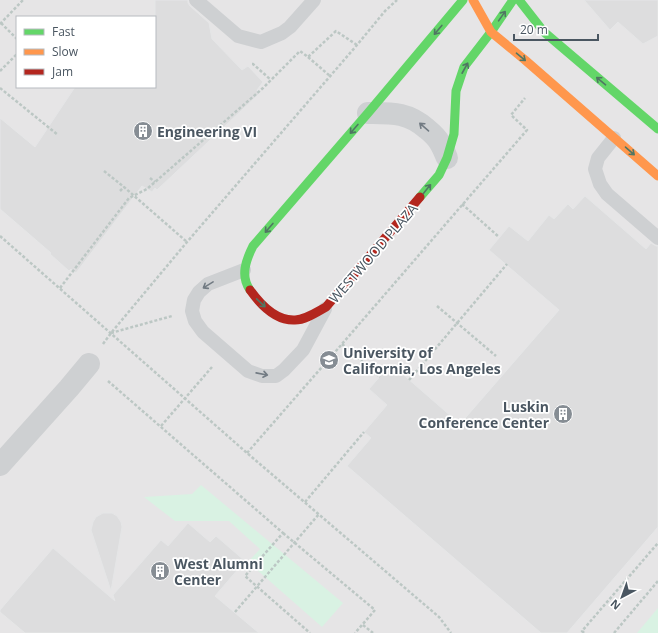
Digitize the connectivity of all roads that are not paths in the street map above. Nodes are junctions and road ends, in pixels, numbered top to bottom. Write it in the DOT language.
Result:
graph roads {
  1 [pos="196,0"];
  2 [pos="314,0"];
  3 [pos="463,0"];
  4 [pos="474,0"];
  5 [pos="513,0"];
  6 [pos="518,0"];
  7 [pos="491,32"];
  8 [pos="368,113"];
  9 [pos="658,129"];
  10 [pos="614,138"];
  11 [pos="447,158"];
  12 [pos="658,176"];
  13 [pos="658,238"];
  14 [pos="244,270"];
  15 [pos="326,307"];
  16 [pos="88,364"];
  17 [pos="0,465"];
  1 -- 2 [label="lane"];
  3 -- 8 [label="street, one-way"];
  4 -- 7 [label="street"];
  7 -- 5 [label="street, WESTWOOD PLAZA, one-way"];
  9 -- 6 [label="street, one-way"];
  7 -- 10 [label="street, one-way"];
  11 -- 7 [label="street, WESTWOOD PLAZA, one-way"];
  11 -- 8 [label="street, one-way"];
  8 -- 14 [label="street, one-way"];
  10 -- 12 [label="street, one-way"];
  10 -- 13 [label="lane"];
  15 -- 11 [label="street, WESTWOOD PLAZA, one-way"];
  14 -- 15 [label="street, WESTWOOD PLAZA, one-way"];
  14 -- 15 [label="lane, one-way"];
  16 -- 17 [label="street"];
}
